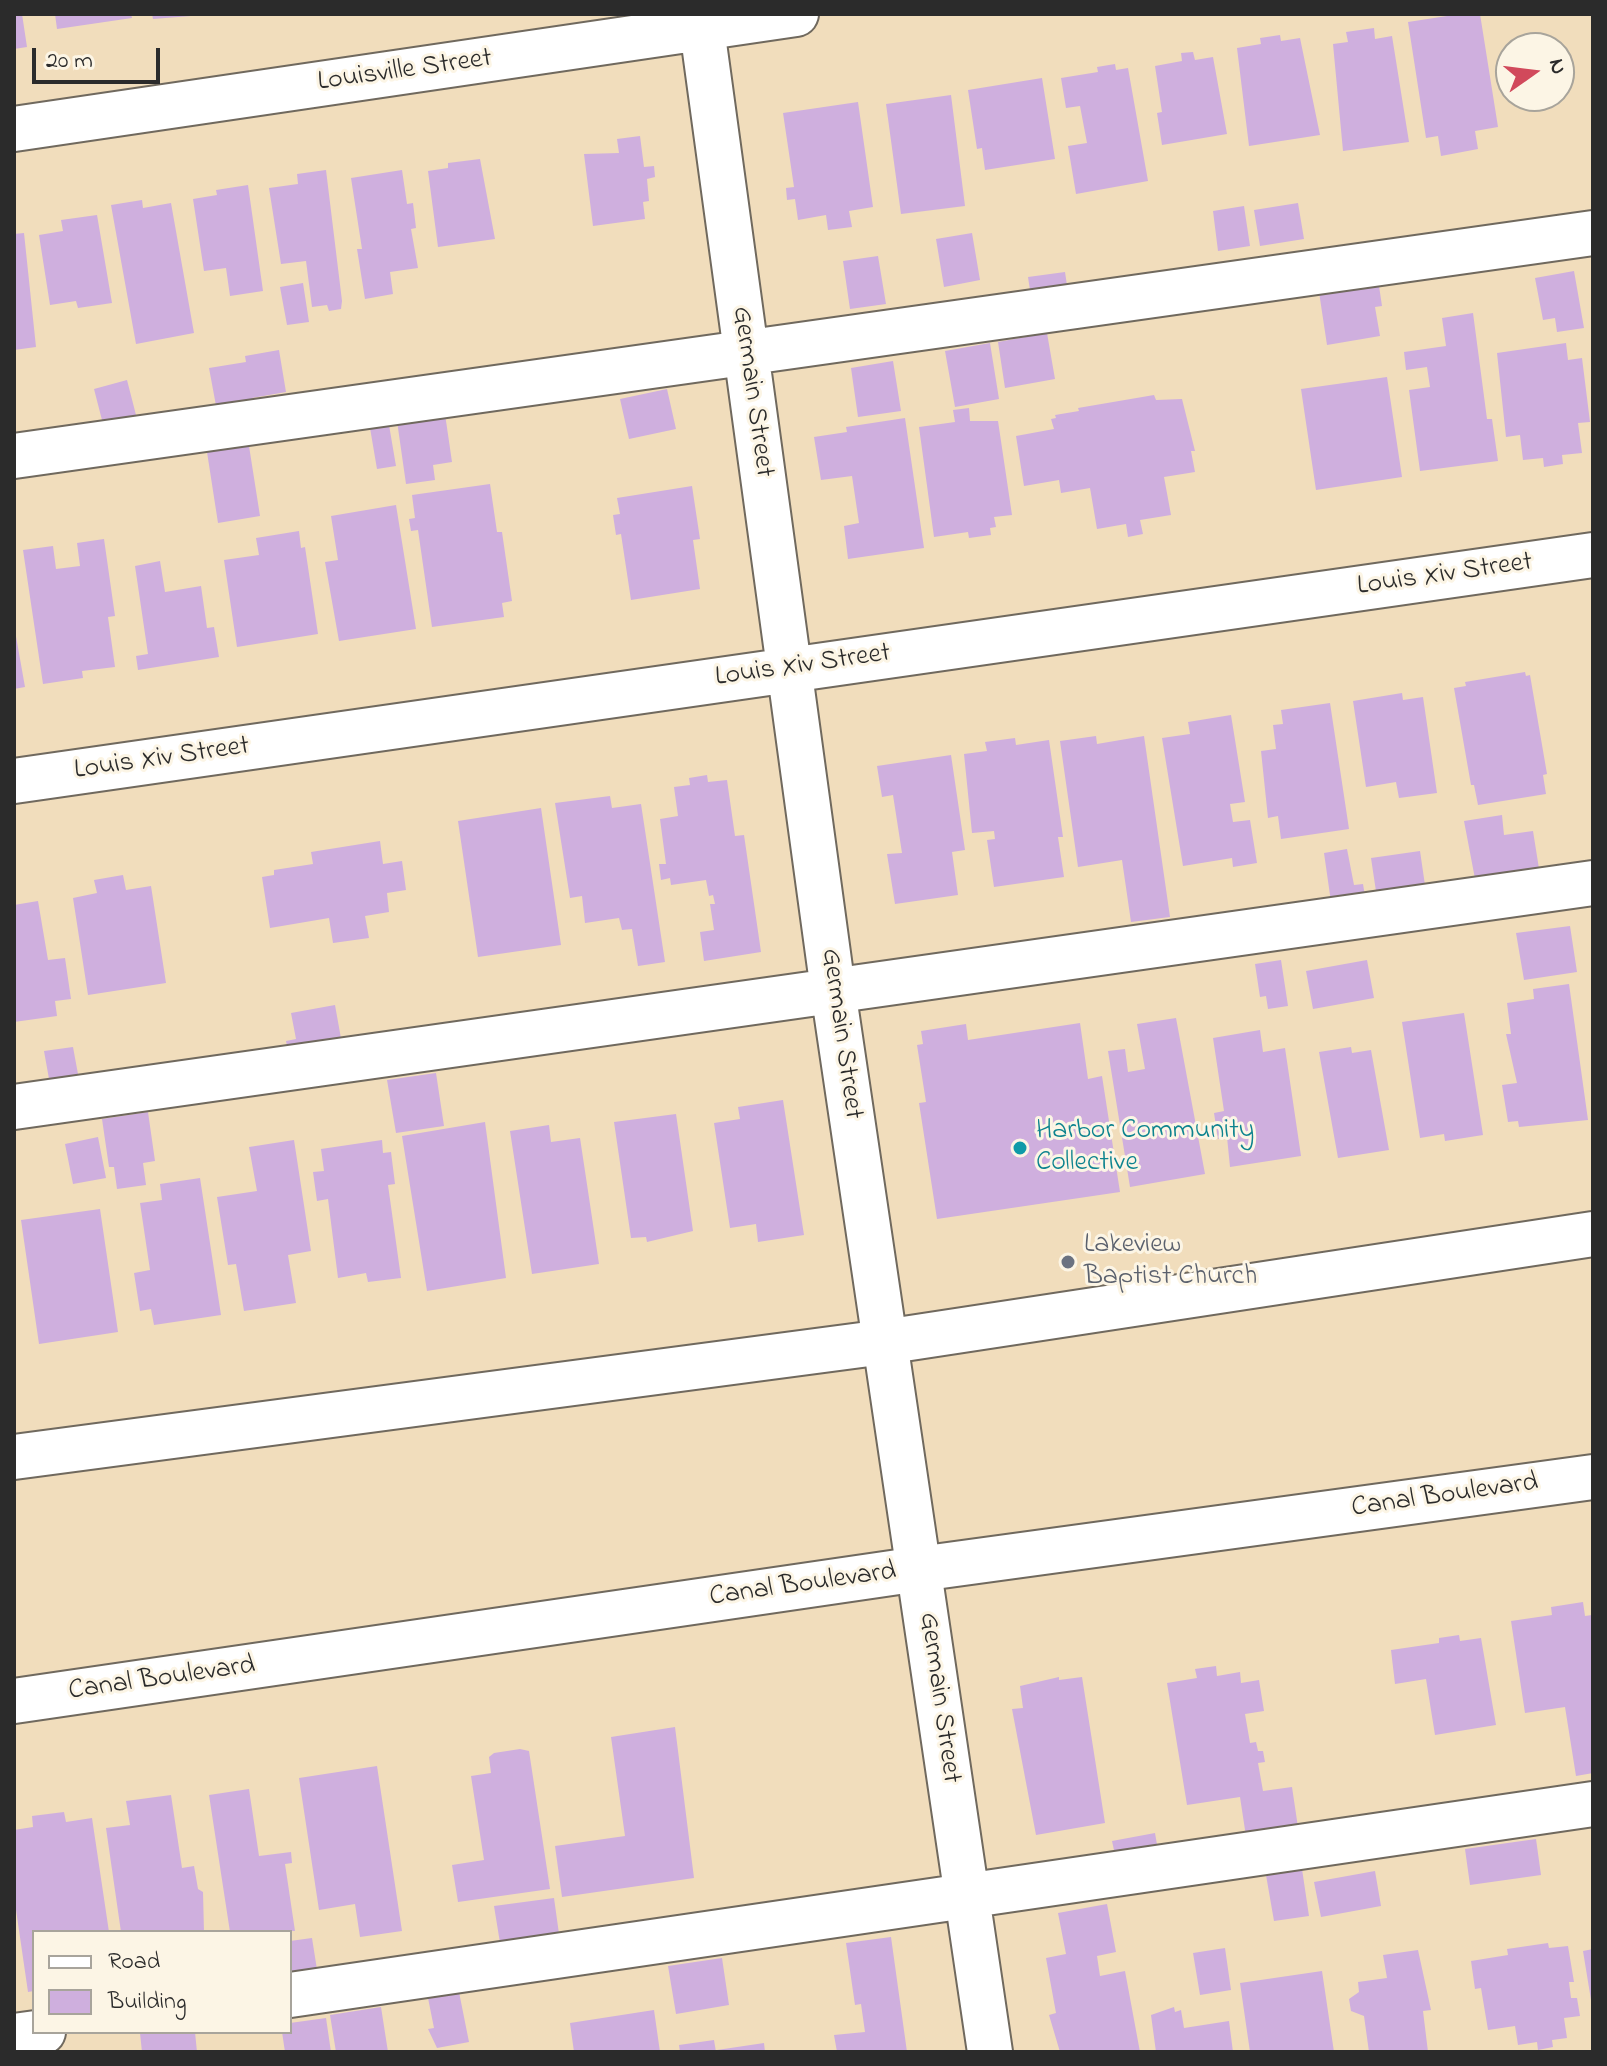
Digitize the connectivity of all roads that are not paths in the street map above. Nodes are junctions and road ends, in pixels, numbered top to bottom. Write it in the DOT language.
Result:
graph roads {
  1 [pos="796,14"];
  2 [pos="701,21"];
  3 [pos="14,129"];
  4 [pos="1593,233"];
  5 [pos="745,350"];
  6 [pos="14,456"];
  7 [pos="1593,555"];
  8 [pos="788,669"];
  9 [pos="14,781"];
  10 [pos="1593,883"];
  11 [pos="833,990"];
  12 [pos="14,1107"];
  13 [pos="1593,1234"];
  14 [pos="884,1342"];
  15 [pos="14,1457"];
  16 [pos="1593,1477"];
  17 [pos="919,1569"];
  18 [pos="14,1701"];
  19 [pos="1593,1804"];
  20 [pos="966,1893"];
  21 [pos="292,1995"];
  22 [pos="990,2052"];
  1 -- 2 [label="street, Louisville Street"];
  2 -- 3 [label="street, Louisville Street"];
  2 -- 5 [label="street, Germain Street"];
  4 -- 5 [label="street"];
  5 -- 6 [label="street"];
  5 -- 8 [label="street, Germain Street"];
  7 -- 8 [label="street, Louis Xiv Street"];
  8 -- 9 [label="street, Louis Xiv Street"];
  8 -- 11 [label="street, Germain Street"];
  10 -- 11 [label="street"];
  11 -- 12 [label="street"];
  11 -- 14 [label="street, Germain Street"];
  13 -- 14 [label="street"];
  14 -- 15 [label="street"];
  14 -- 17 [label="street, Germain Street"];
  16 -- 17 [label="street, Canal Boulevard"];
  17 -- 18 [label="street, Canal Boulevard"];
  17 -- 20 [label="street, Germain Street"];
  19 -- 20 [label="street"];
  20 -- 21 [label="street"];
  20 -- 22 [label="street, Germain Street"];
}
